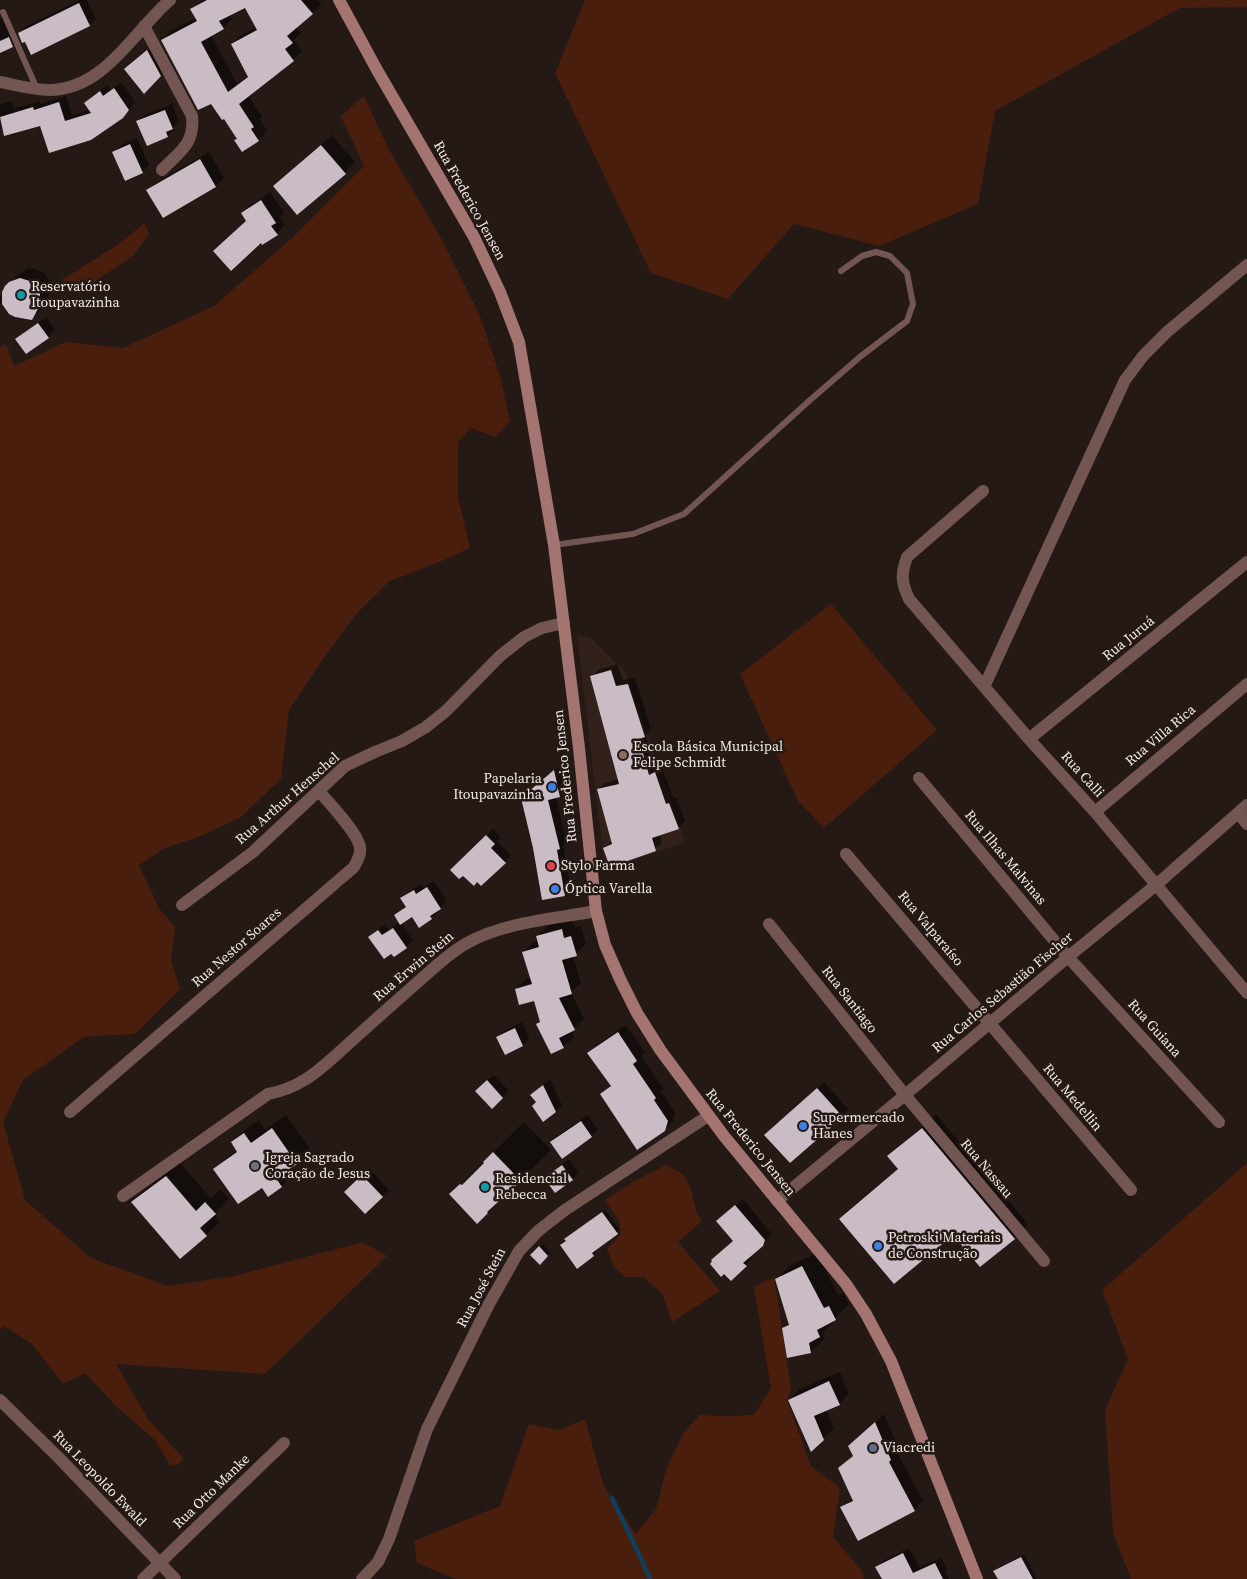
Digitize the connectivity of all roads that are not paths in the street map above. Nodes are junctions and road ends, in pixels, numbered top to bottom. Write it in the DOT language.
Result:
graph roads {
  1 [pos="170,0"];
  2 [pos="339,0"];
  3 [pos="3,12"];
  4 [pos="144,26"];
  5 [pos="0,82"];
  6 [pos="37,89"];
  7 [pos="162,170"];
  8 [pos="1247,265"];
  9 [pos="841,271"];
  10 [pos="983,491"];
  11 [pos="554,544"];
  12 [pos="1247,562"];
  13 [pos="564,623"];
  14 [pos="1247,684"];
  15 [pos="984,687"];
  16 [pos="1029,739"];
  17 [pos="918,778"];
  18 [pos="318,791"];
  19 [pos="1242,809"];
  20 [pos="1095,812"];
  21 [pos="1247,824"];
  22 [pos="846,854"];
  23 [pos="1156,885"];
  24 [pos="182,905"];
  25 [pos="596,911"];
  26 [pos="769,924"];
  27 [pos="1068,957"];
  28 [pos="1247,992"];
  29 [pos="990,1024"];
  30 [pos="905,1096"];
  31 [pos="70,1112"];
  32 [pos="708,1116"];
  33 [pos="1219,1122"];
  34 [pos="1130,1190"];
  35 [pos="123,1196"];
  36 [pos="777,1200"];
  37 [pos="1044,1261"];
  38 [pos="0,1400"];
  39 [pos="284,1443"];
  40 [pos="160,1563"];
  41 [pos="142,1579"];
  42 [pos="175,1579"];
  43 [pos="362,1579"];
  44 [pos="977,1579"];
  1 -- 4 [label="street"];
  2 -- 11 [label="main road, Rua Frederico Jensen"];
  3 -- 6 [label="lane"];
  4 -- 6 [label="street"];
  4 -- 7 [label="street"];
  5 -- 6 [label="street"];
  8 -- 15 [label="street"];
  9 -- 11 [label="lane"];
  10 -- 15 [label="street, Rua Calli"];
  11 -- 13 [label="main road, Rua Frederico Jensen"];
  12 -- 16 [label="street, Rua Juruá"];
  13 -- 18 [label="street, Rua Arthur Henschel"];
  13 -- 25 [label="main road, Rua Frederico Jensen"];
  14 -- 20 [label="street, Rua Villa Rica"];
  15 -- 16 [label="street, Rua Calli"];
  16 -- 20 [label="street, Rua Calli"];
  17 -- 27 [label="street, Rua Ilhas Malvinas"];
  18 -- 24 [label="street, Rua Arthur Henschel"];
  18 -- 31 [label="street, Rua Nestor Soares"];
  19 -- 21 [label="street"];
  19 -- 23 [label="street, Rua Carlos Sebastião Fischer"];
  20 -- 23 [label="street, Rua Calli"];
  22 -- 29 [label="street, Rua Valparaíso"];
  23 -- 27 [label="street, Rua Carlos Sebastião Fischer"];
  23 -- 28 [label="street, Rua Calli"];
  25 -- 32 [label="main road, Rua Frederico Jensen"];
  25 -- 35 [label="street, Rua Erwin Stein"];
  26 -- 30 [label="street, Rua Santiago"];
  27 -- 29 [label="street, Rua Carlos Sebastião Fischer"];
  27 -- 33 [label="street, Rua Guiana"];
  29 -- 30 [label="street, Rua Carlos Sebastião Fischer"];
  29 -- 34 [label="street, Rua Medellin"];
  30 -- 36 [label="street, Rua Carlos Sebastião Fischer"];
  30 -- 37 [label="street, Rua Nassau"];
  32 -- 36 [label="main road, Rua Frederico Jensen"];
  32 -- 43 [label="street, Rua José Stein"];
  36 -- 44 [label="main road, Rua Frederico Jensen"];
  38 -- 40 [label="street, Rua Leopoldo Ewald"];
  39 -- 40 [label="street, Rua Otto Manke"];
  40 -- 41 [label="street, Rua Otto Manke"];
  40 -- 42 [label="street, Rua Leopoldo Ewald"];
}
